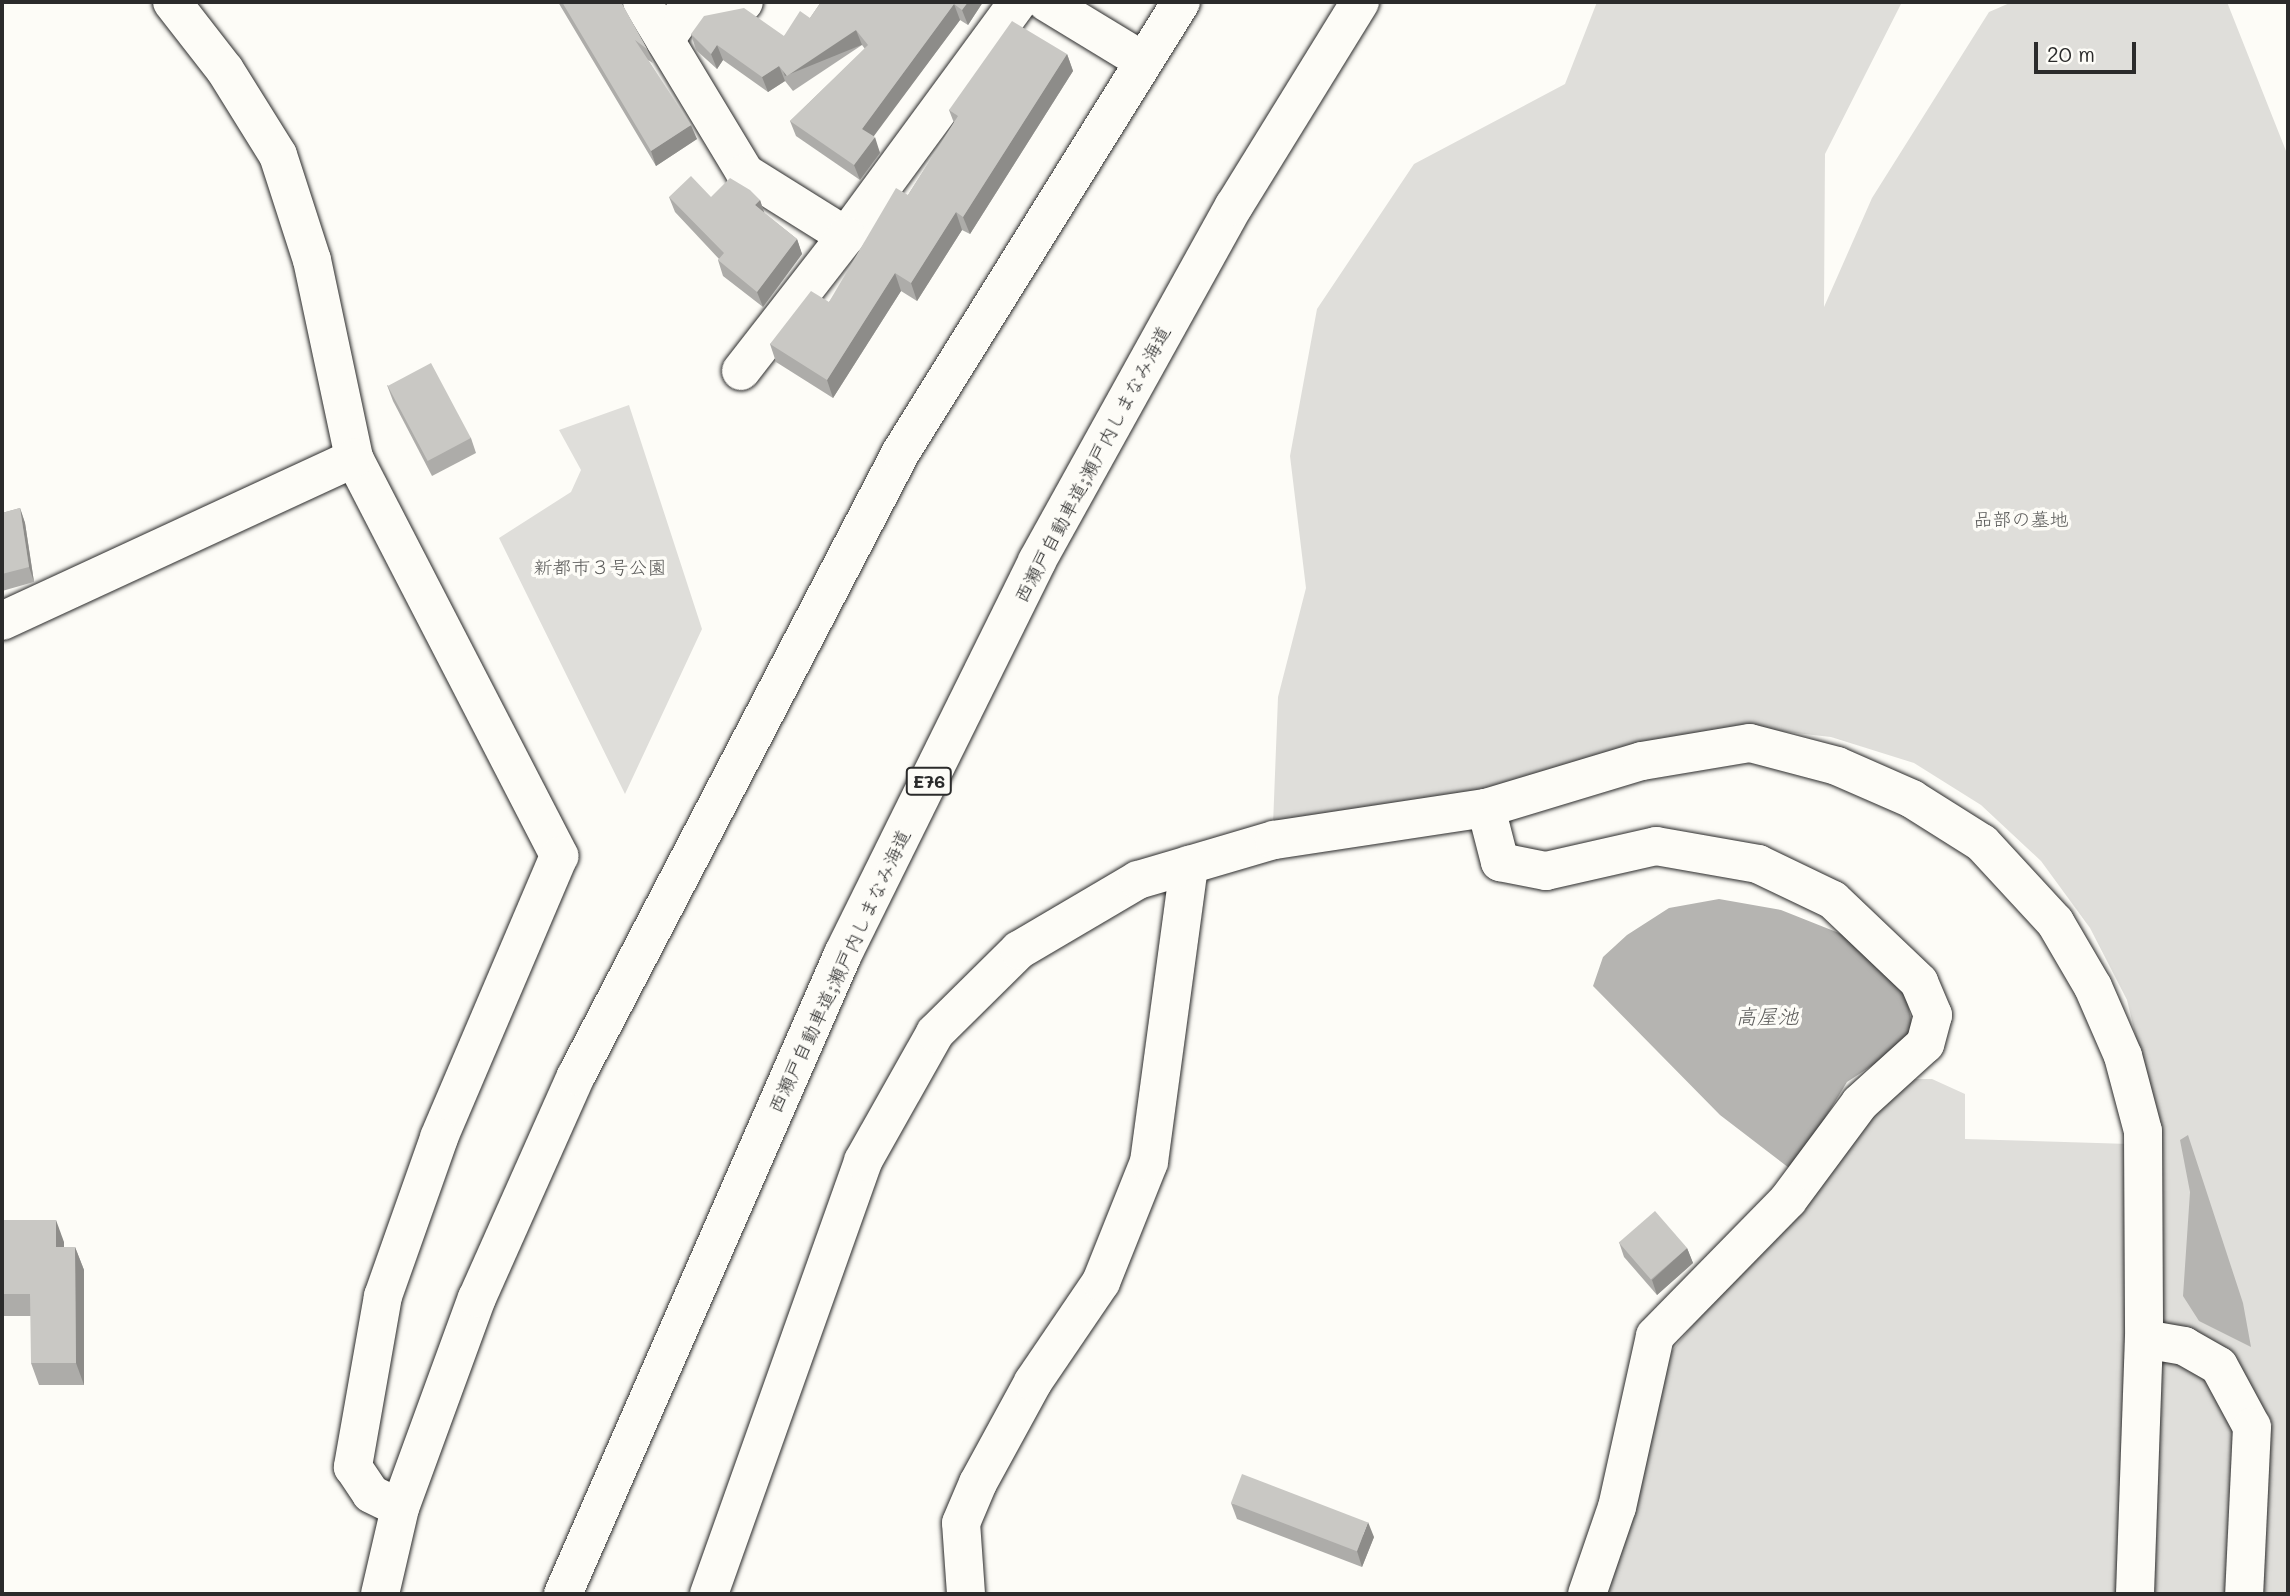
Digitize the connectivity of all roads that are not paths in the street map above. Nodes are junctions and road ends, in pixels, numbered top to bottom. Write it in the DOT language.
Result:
graph roads {
  1 [pos="172,2"];
  2 [pos="642,2"];
  3 [pos="744,2"];
  4 [pos="1018,2"];
  5 [pos="1046,2"];
  6 [pos="1181,2"];
  7 [pos="1360,2"];
  8 [pos="665,40"];
  9 [pos="1143,61"];
  10 [pos="846,236"];
  11 [pos="741,371"];
  12 [pos="354,458"];
  13 [pos="2,621"];
  14 [pos="1486,808"];
  15 [pos="1189,865"];
  16 [pos="2144,1339"];
  17 [pos="400,1508"];
  18 [pos="380,1594"];
  19 [pos="563,1594"];
  20 [pos="709,1594"];
  21 [pos="966,1594"];
  22 [pos="1587,1594"];
  23 [pos="2135,1594"];
  24 [pos="2244,1594"];
  1 -- 12 [label="main road"];
  2 -- 8 [label="main road"];
  3 -- 8 [label="main road"];
  4 -- 10 [label="main road"];
  5 -- 9 [label="main road"];
  6 -- 9 [label="main road"];
  7 -- 19 [label="main road, 西瀬戸自動車道;瀬戸内しまなみ海道 / E76"];
  8 -- 10 [label="main road"];
  9 -- 17 [label="main road"];
  10 -- 11 [label="main road"];
  12 -- 13 [label="main road"];
  12 -- 17 [label="main road"];
  14 -- 15 [label="main road"];
  14 -- 16 [label="main road"];
  14 -- 22 [label="main road"];
  15 -- 20 [label="main road"];
  15 -- 21 [label="main road"];
  16 -- 23 [label="main road"];
  16 -- 24 [label="main road"];
  17 -- 18 [label="main road"];
}
